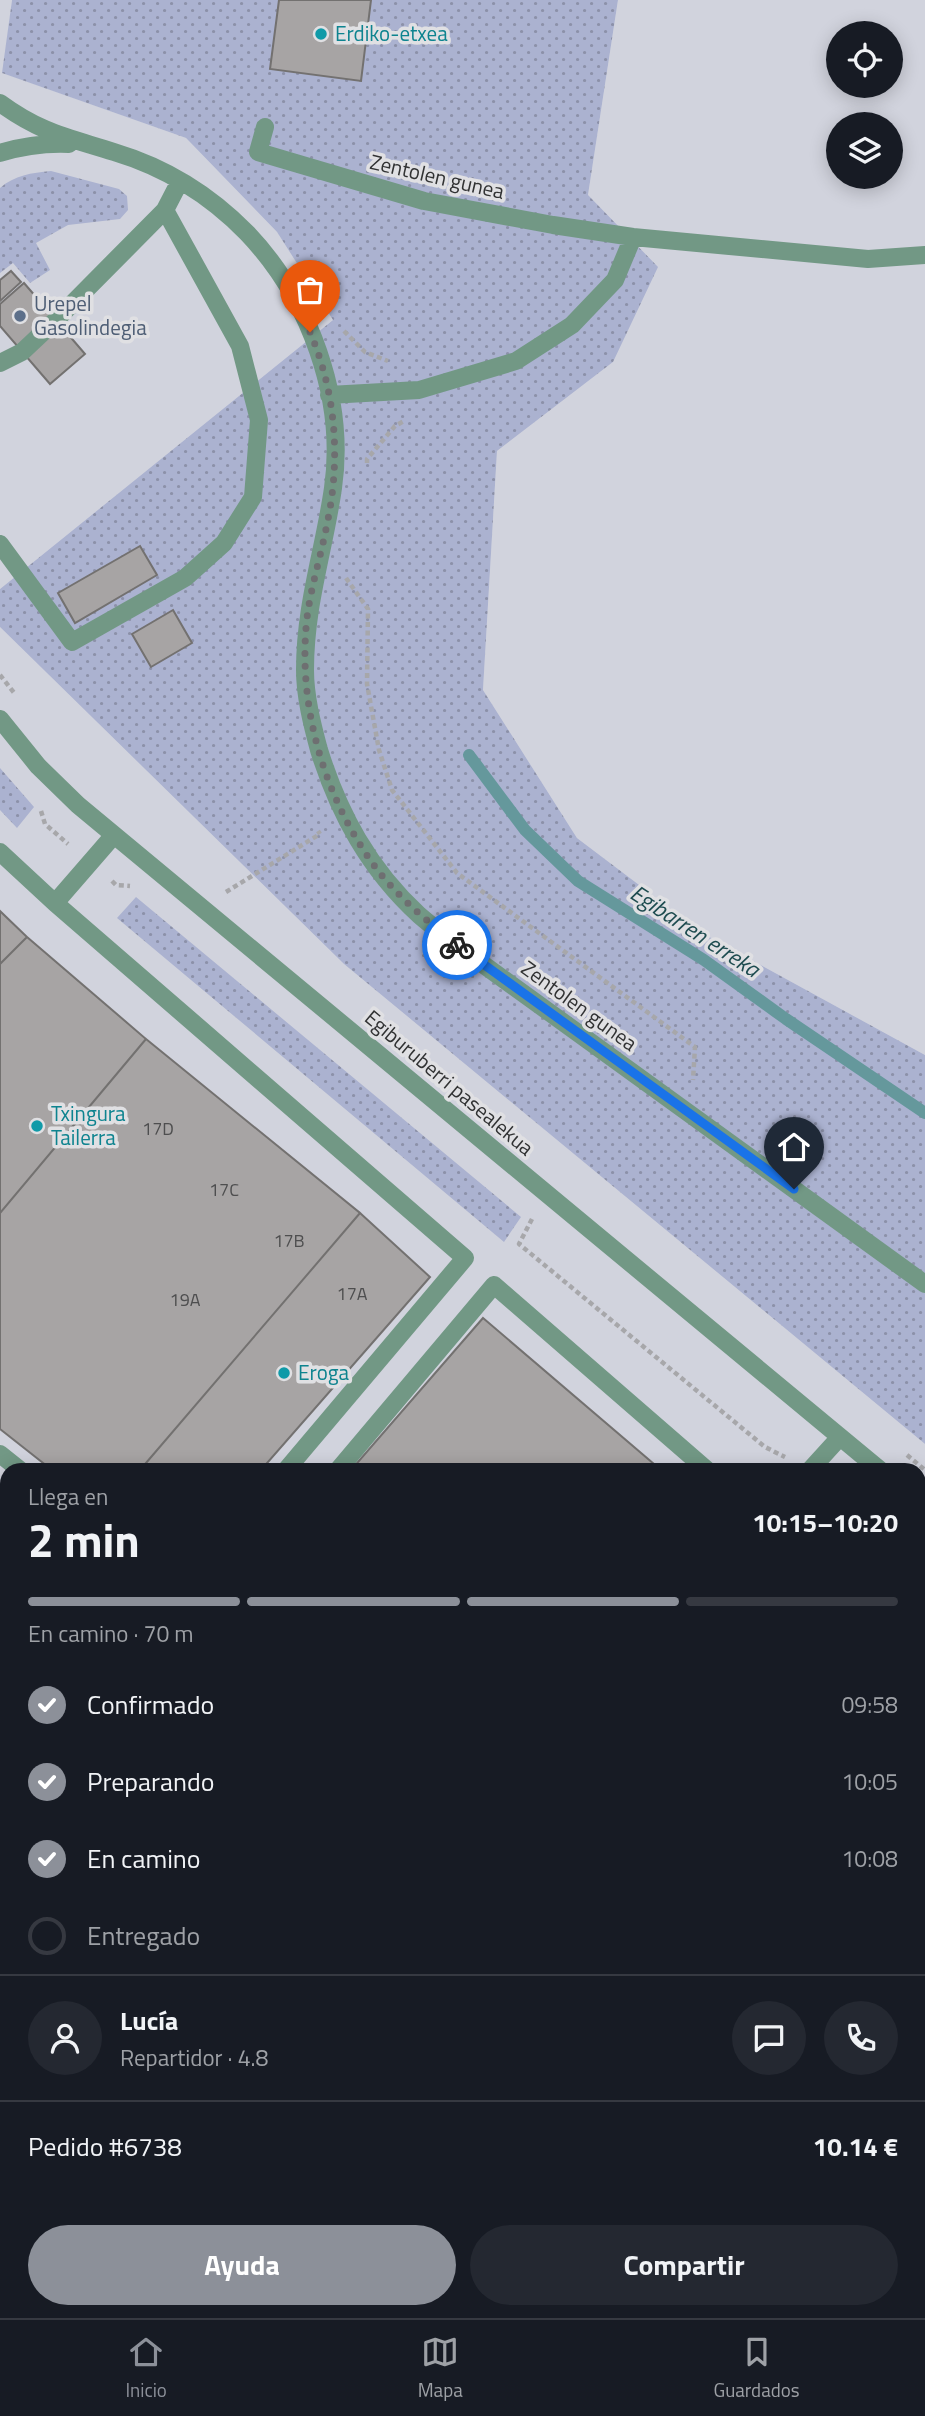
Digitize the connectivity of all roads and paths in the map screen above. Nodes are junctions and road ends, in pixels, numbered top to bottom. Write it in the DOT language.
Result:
graph roads {
  1 [pos="0,103"];
  2 [pos="265,127"];
  3 [pos="87,144"];
  4 [pos="0,153"];
  5 [pos="180,181"];
  6 [pos="165,210"];
  7 [pos="633,237"];
  8 [pos="925,255"];
  9 [pos="339,323"];
  10 [pos="0,363"];
  11 [pos="419,390"];
  12 [pos="329,395"];
  13 [pos="365,472"];
  14 [pos="0,544"];
  15 [pos="348,565"];
  16 [pos="0,719"];
  17 [pos="37,799"];
  18 [pos="320,834"];
  19 [pos="114,835"];
  20 [pos="0,852"];
  21 [pos="90,862"];
  22 [pos="135,887"];
  23 [pos="226,892"];
  24 [pos="55,903"];
  25 [pos="703,1088"];
  26 [pos="532,1219"];
  27 [pos="925,1284"];
  28 [pos="840,1437"];
  29 [pos="789,1459"];
  30 [pos="292,1463"];
  31 [pos="344,1463"];
  32 [pos="699,1463"];
  33 [pos="816,1463"];
  34 [pos="872,1463"];
  1 -- 3 [label="street, Zentolen gunea"];
  2 -- 7 [label="street, Zentolen gunea"];
  3 -- 4 [label="street, Zentolen gunea"];
  3 -- 5 [label="street, Zentolen gunea"];
  5 -- 6 [label="street"];
  5 -- 12 [label="street, Zentolen gunea"];
  6 -- 10 [label="street"];
  6 -- 14 [label="street"];
  7 -- 8 [label="street, Zentolen gunea"];
  7 -- 11 [label="street"];
  9 -- 11 [label="path"];
  11 -- 12 [label="street"];
  11 -- 13 [label="path"];
  12 -- 27 [label="street, Zentolen gunea"];
  15 -- 25 [label="path"];
  16 -- 19 [label="street, Egiburuberri pasealekua"];
  17 -- 21 [label="path"];
  18 -- 23 [label="path"];
  19 -- 21 [label="street"];
  19 -- 28 [label="street, Egiburuberri pasealekua"];
  20 -- 24 [label="street"];
  21 -- 22 [label="path"];
  21 -- 24 [label="street"];
  24 -- 30 [label="street"];
  26 -- 29 [label="path"];
  28 -- 33 [label="street"];
  28 -- 34 [label="street, Egiburuberri pasealekua"];
  31 -- 32 [label="street"];
}
